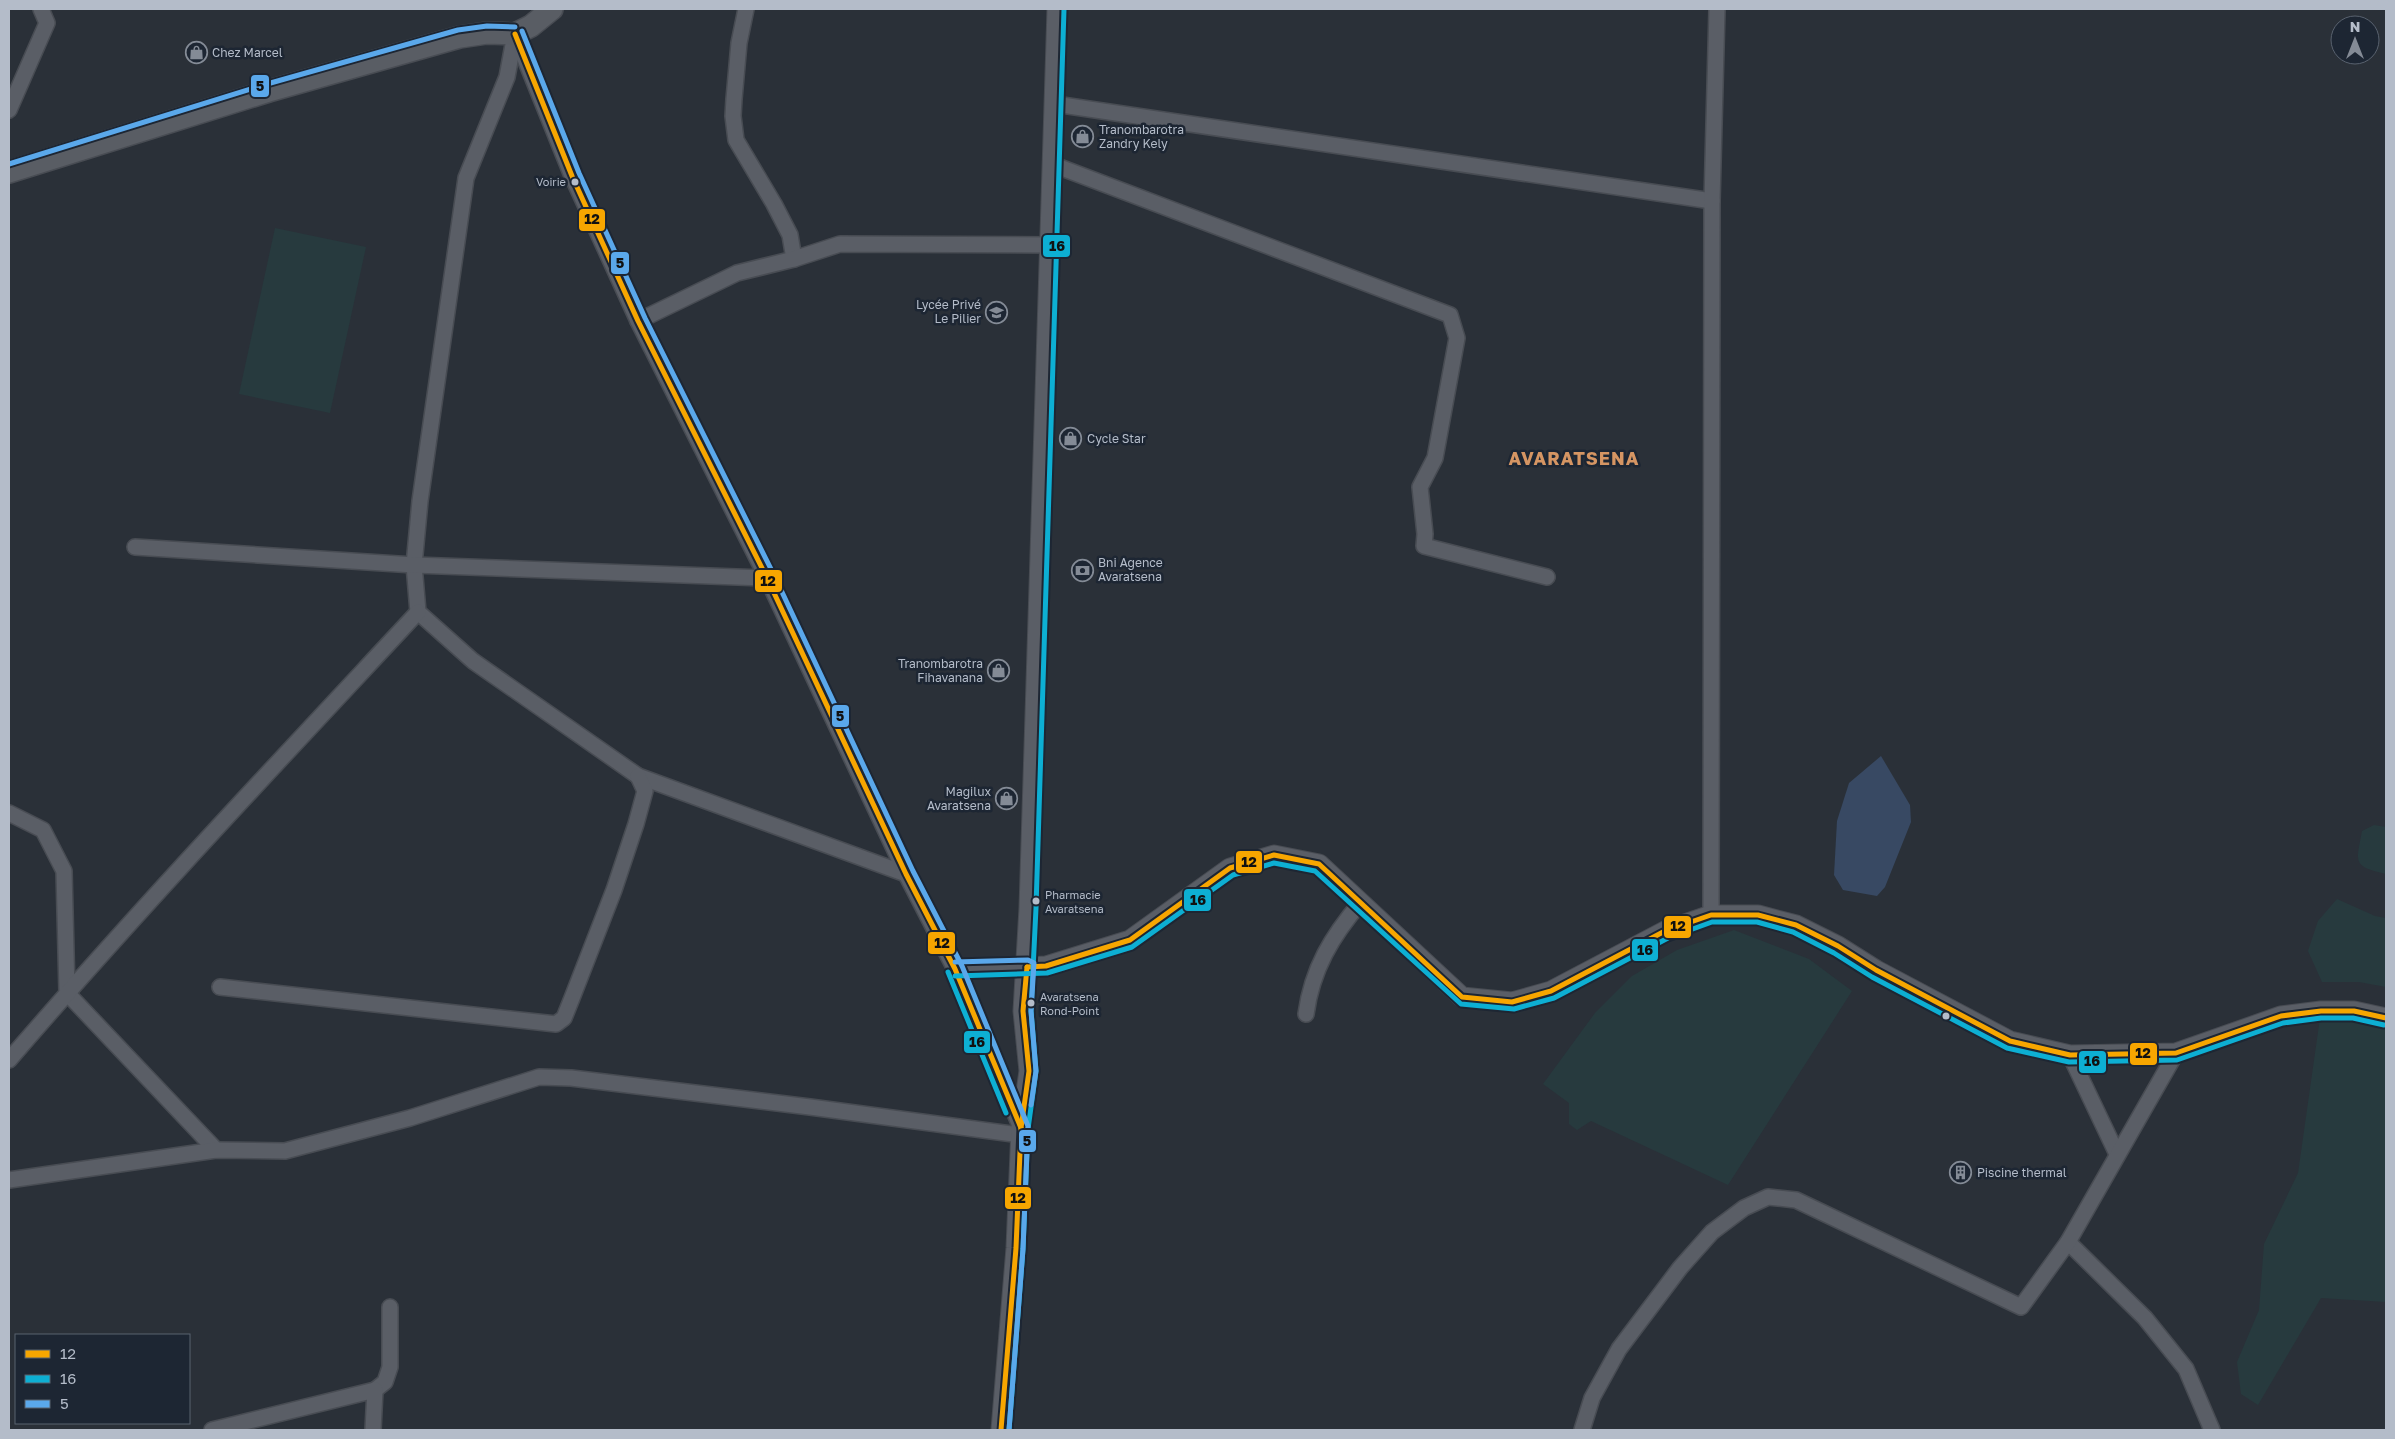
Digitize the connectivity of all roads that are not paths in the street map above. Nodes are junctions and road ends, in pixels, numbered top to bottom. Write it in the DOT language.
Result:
graph roads {
  1 [pos="41,9"];
  2 [pos="552,9"];
  3 [pos="746,9"];
  4 [pos="1057,9"];
  5 [pos="1718,9"];
  6 [pos="515,34"];
  7 [pos="1055,104"];
  8 [pos="9,110"];
  9 [pos="1054,165"];
  10 [pos="9,172"];
  11 [pos="1712,201"];
  12 [pos="1051,245"];
  13 [pos="794,259"];
  14 [pos="638,321"];
  15 [pos="135,547"];
  16 [pos="414,565"];
  17 [pos="1547,577"];
  18 [pos="767,578"];
  19 [pos="418,612"];
  20 [pos="638,776"];
  21 [pos="9,813"];
  22 [pos="906,874"];
  23 [pos="1360,902"];
  24 [pos="1711,915"];
  25 [pos="1027,967"];
  26 [pos="955,969"];
  27 [pos="220,987"];
  28 [pos="67,993"];
  29 [pos="1306,1014"];
  30 [pos="2386,1018"];
  31 [pos="2176,1053"];
  32 [pos="2070,1055"];
  33 [pos="9,1060"];
  34 [pos="1020,1131"];
  35 [pos="216,1150"];
  36 [pos="2117,1154"];
  37 [pos="9,1180"];
  38 [pos="2068,1242"];
  39 [pos="390,1308"];
  40 [pos="375,1390"];
  41 [pos="212,1430"];
  42 [pos="373,1430"];
  43 [pos="1001,1430"];
  44 [pos="1582,1430"];
  45 [pos="2212,1430"];
  1 -- 8 [label="street"];
  2 -- 6 [label="main road"];
  3 -- 13 [label="street"];
  4 -- 7 [label="street"];
  5 -- 11 [label="street"];
  6 -- 10 [label="main road"];
  6 -- 14 [label="street"];
  6 -- 16 [label="street"];
  7 -- 9 [label="street"];
  7 -- 11 [label="street"];
  9 -- 12 [label="street"];
  9 -- 17 [label="street"];
  11 -- 24 [label="street"];
  12 -- 13 [label="street"];
  12 -- 25 [label="street"];
  13 -- 14 [label="street"];
  14 -- 18 [label="street"];
  15 -- 16 [label="street"];
  16 -- 18 [label="street"];
  16 -- 19 [label="street"];
  18 -- 22 [label="street"];
  19 -- 20 [label="street"];
  19 -- 28 [label="street"];
  20 -- 22 [label="street"];
  20 -- 27 [label="street"];
  21 -- 28 [label="street"];
  22 -- 26 [label="street"];
  23 -- 24 [label="street"];
  23 -- 25 [label="street"];
  23 -- 29 [label="street"];
  24 -- 32 [label="street"];
  25 -- 26 [label="street"];
  25 -- 34 [label="street"];
  26 -- 34 [label="street"];
  28 -- 33 [label="street"];
  28 -- 35 [label="street"];
  30 -- 31 [label="street"];
  31 -- 32 [label="street"];
  31 -- 36 [label="street"];
  32 -- 36 [label="street"];
  34 -- 35 [label="street"];
  34 -- 43 [label="street"];
  35 -- 37 [label="street"];
  36 -- 38 [label="street"];
  38 -- 44 [label="street"];
  38 -- 45 [label="street"];
  39 -- 40 [label="street"];
  40 -- 41 [label="street"];
  40 -- 42 [label="street"];
}
